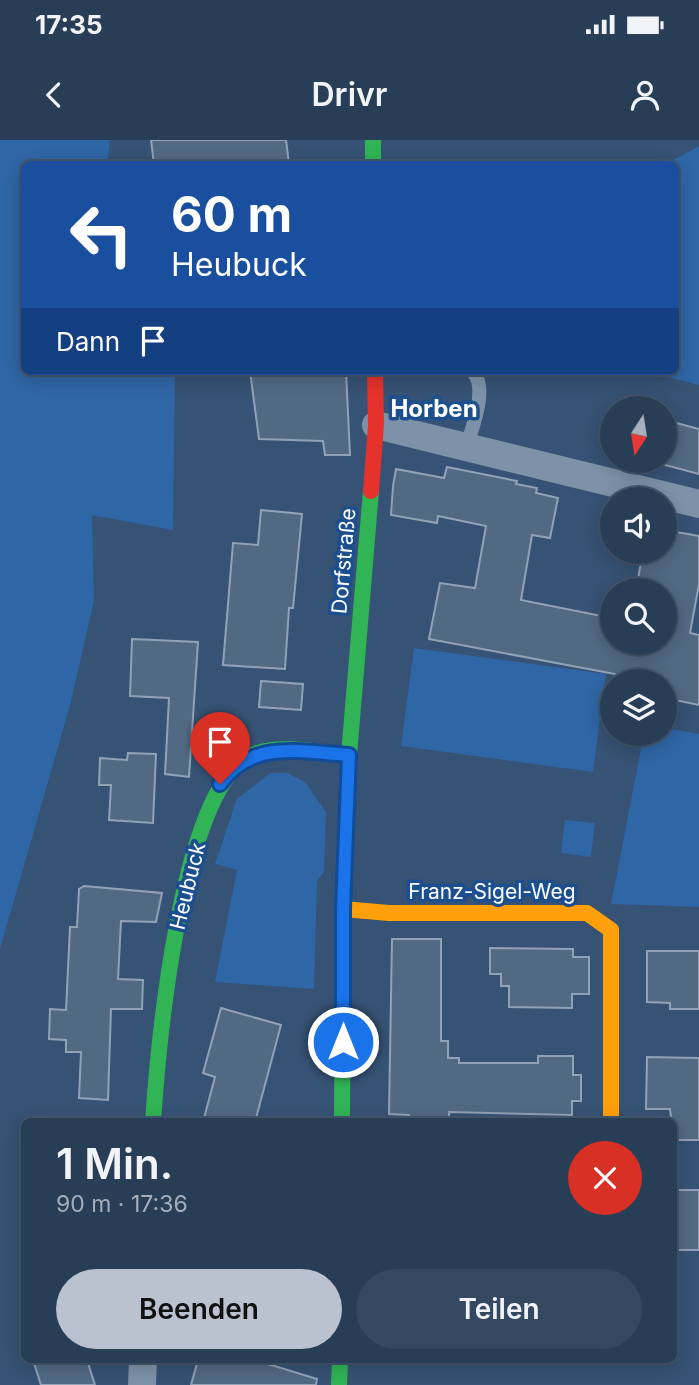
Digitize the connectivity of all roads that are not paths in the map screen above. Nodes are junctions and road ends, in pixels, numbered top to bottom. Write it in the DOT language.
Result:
graph roads {
  1 [pos="373,140"];
  2 [pos="373,161"];
  3 [pos="375,375"];
  4 [pos="476,375"];
  5 [pos="376,425"];
  6 [pos="467,446"];
  7 [pos="699,504"];
  8 [pos="349,755"];
  9 [pos="343,909"];
  10 [pos="153,1118"];
  11 [pos="342,1118"];
  12 [pos="611,1118"];
  13 [pos="143,1363"];
  14 [pos="340,1363"];
  15 [pos="142,1385"];
  16 [pos="339,1385"];
  1 -- 2 [label="street"];
  3 -- 5 [label="street, Dorfstraße"];
  4 -- 6 [label="lane"];
  5 -- 6 [label="street"];
  5 -- 8 [label="street, Dorfstraße"];
  6 -- 7 [label="street"];
  8 -- 9 [label="street"];
  8 -- 10 [label="street, Heubuck"];
  9 -- 11 [label="street"];
  9 -- 12 [label="street, Franz-Sigel-Weg"];
  13 -- 15 [label="street"];
  14 -- 16 [label="street"];
}
